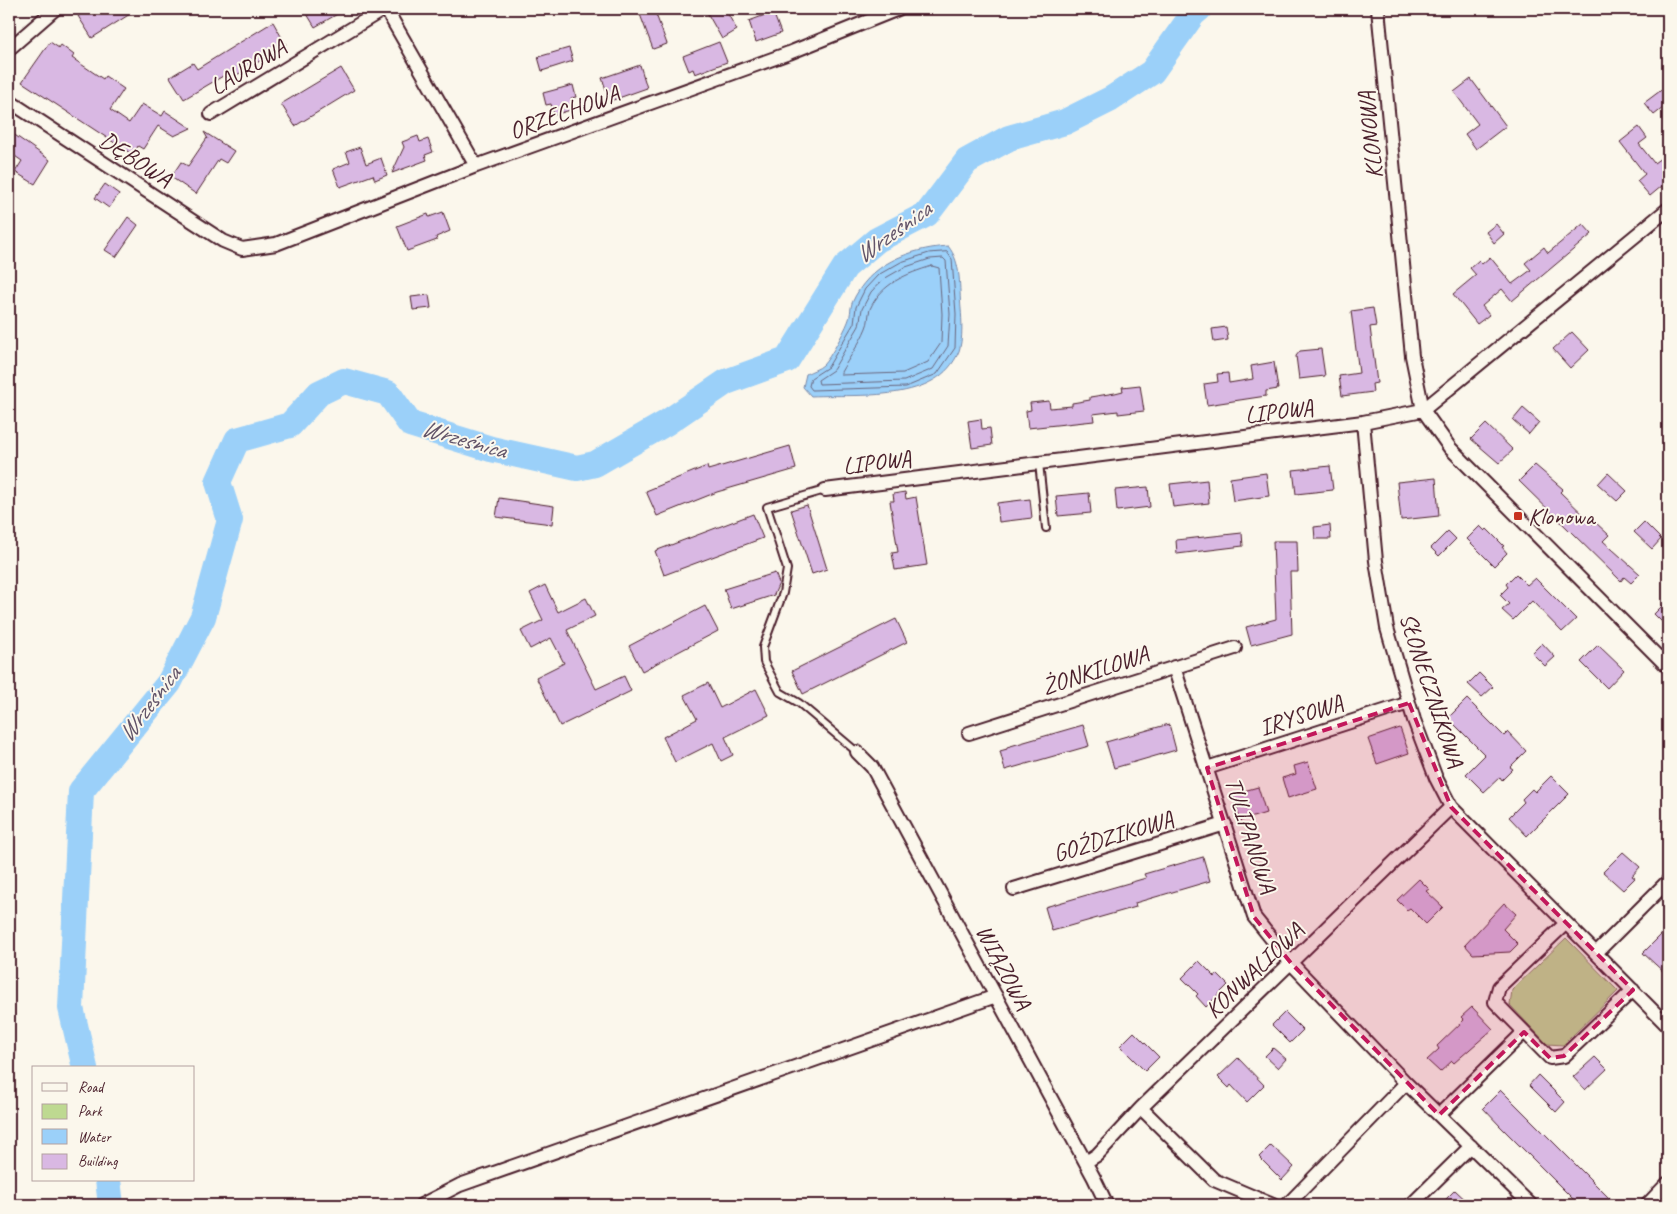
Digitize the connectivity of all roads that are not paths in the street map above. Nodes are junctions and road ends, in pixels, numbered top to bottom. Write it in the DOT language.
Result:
graph roads {
  1 [pos="55,9"];
  2 [pos="385,9"];
  3 [pos="898,9"];
  4 [pos="1378,9"];
  5 [pos="9,49"];
  6 [pos="9,101"];
  7 [pos="211,114"];
  8 [pos="476,166"];
  9 [pos="1668,209"];
  10 [pos="242,248"];
  11 [pos="1423,410"];
  12 [pos="1362,422"];
  13 [pos="1039,463"];
  14 [pos="825,490"];
  15 [pos="1046,528"];
  16 [pos="1235,648"];
  17 [pos="1174,666"];
  18 [pos="1668,667"];
  19 [pos="1409,704"];
  20 [pos="969,733"];
  21 [pos="857,752"];
  22 [pos="1207,768"];
  23 [pos="1451,807"];
  24 [pos="1225,824"];
  25 [pos="1668,881"];
  26 [pos="1014,890"];
  27 [pos="1565,924"];
  28 [pos="1596,953"];
  29 [pos="1291,963"];
  30 [pos="1633,990"];
  31 [pos="996,996"];
  32 [pos="1668,1026"];
  33 [pos="1524,1032"];
  34 [pos="1406,1083"];
  35 [pos="1141,1108"];
  36 [pos="1439,1115"];
  37 [pos="1471,1146"];
  38 [pos="1086,1162"];
  39 [pos="1668,1184"];
  40 [pos="421,1205"];
  41 [pos="1107,1205"];
  42 [pos="1272,1205"];
  43 [pos="1287,1205"];
  44 [pos="1411,1205"];
  45 [pos="1532,1205"];
  46 [pos="1647,1205"];
  1 -- 5 [label="street"];
  2 -- 7 [label="street, LAUROWA"];
  2 -- 8 [label="street"];
  3 -- 8 [label="street, ORZECHOWA"];
  4 -- 11 [label="street, KLONOWA"];
  6 -- 10 [label="street, DĘBOWA"];
  8 -- 10 [label="street, ORZECHOWA"];
  9 -- 11 [label="street, LIPOWA"];
  11 -- 12 [label="street, LIPOWA"];
  11 -- 18 [label="street, KLONOWA"];
  12 -- 13 [label="street, LIPOWA"];
  12 -- 19 [label="street, SŁONECZNIKOWA"];
  13 -- 14 [label="street, LIPOWA"];
  13 -- 15 [label="lane"];
  14 -- 21 [label="lane"];
  16 -- 17 [label="street, ŻONKILOWA"];
  17 -- 20 [label="street, ŻONKILOWA"];
  17 -- 22 [label="street, TULIPANOWA"];
  19 -- 22 [label="street, IRYSOWA"];
  19 -- 23 [label="street, SŁONECZNIKOWA"];
  21 -- 31 [label="street, WIĄZOWA"];
  22 -- 24 [label="street, TULIPANOWA"];
  23 -- 27 [label="street, SŁONECZNIKOWA"];
  23 -- 29 [label="street, KONWALIOWA"];
  24 -- 26 [label="street, GOŹDZIKOWA"];
  24 -- 29 [label="street, TULIPANOWA"];
  25 -- 28 [label="street"];
  27 -- 28 [label="street, SŁONECZNIKOWA"];
  27 -- 33 [label="street"];
  28 -- 30 [label="street, SŁONECZNIKOWA"];
  29 -- 34 [label="street, TULIPANOWA"];
  29 -- 35 [label="street, KONWALIOWA"];
  30 -- 32 [label="street, SŁONECZNIKOWA"];
  30 -- 33 [label="street"];
  31 -- 38 [label="street, WIĄZOWA"];
  31 -- 40 [label="street"];
  33 -- 36 [label="street"];
  34 -- 36 [label="street, TULIPANOWA"];
  34 -- 43 [label="street"];
  35 -- 38 [label="street, KONWALIOWA"];
  35 -- 42 [label="street"];
  36 -- 37 [label="street, TULIPANOWA"];
  37 -- 44 [label="street"];
  37 -- 45 [label="street, TULIPANOWA"];
  38 -- 41 [label="street, WIĄZOWA"];
  39 -- 46 [label="street"];
}
